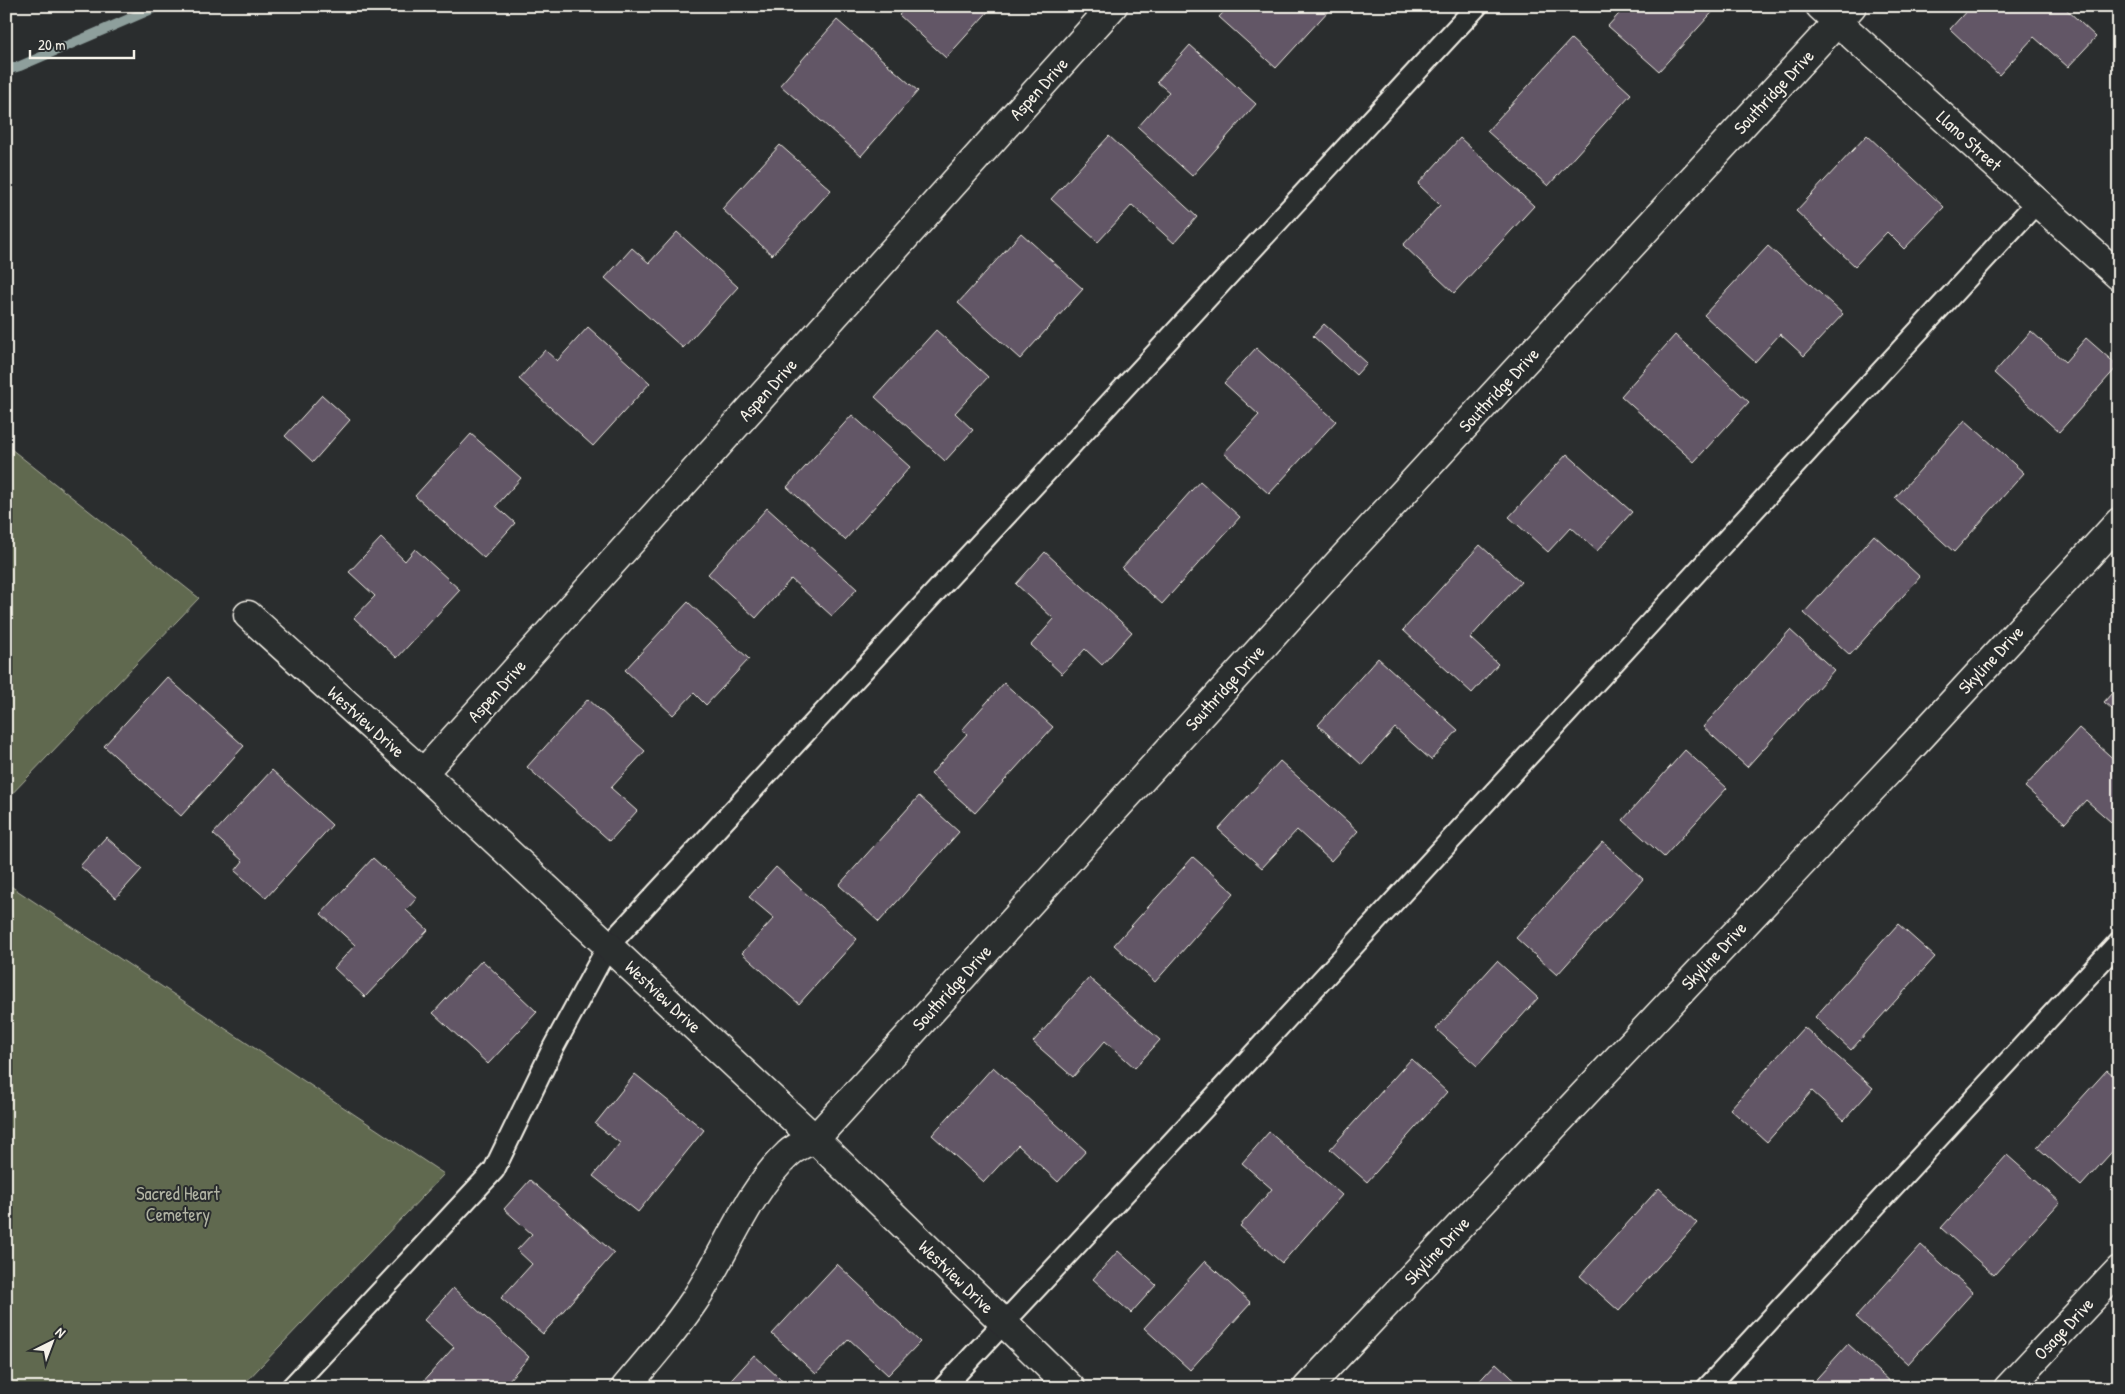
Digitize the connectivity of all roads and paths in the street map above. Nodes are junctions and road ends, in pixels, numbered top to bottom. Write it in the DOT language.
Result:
graph roads {
  1 [pos="1113,6"];
  2 [pos="1477,6"];
  3 [pos="1837,12"];
  4 [pos="2037,202"];
  5 [pos="2119,276"];
  6 [pos="2119,522"];
  7 [pos="248,615"];
  8 [pos="423,773"];
  9 [pos="2119,942"];
  10 [pos="608,946"];
  11 [pos="815,1139"];
  12 [pos="2119,1270"];
  13 [pos="1003,1323"];
  14 [pos="291,1388"];
  15 [pos="624,1388"];
  16 [pos="943,1388"];
  17 [pos="1071,1388"];
  18 [pos="1307,1388"];
  19 [pos="1707,1388"];
  20 [pos="2008,1388"];
  1 -- 8 [label="street, Aspen Drive"];
  2 -- 10 [label="lane"];
  3 -- 4 [label="street, Llano Street"];
  3 -- 11 [label="street, Southridge Drive"];
  4 -- 5 [label="street, Llano Street"];
  4 -- 13 [label="lane"];
  6 -- 18 [label="street, Skyline Drive"];
  7 -- 8 [label="street, Westview Drive"];
  8 -- 10 [label="street, Westview Drive"];
  9 -- 19 [label="lane"];
  10 -- 11 [label="street, Westview Drive"];
  10 -- 14 [label="lane"];
  11 -- 13 [label="street, Westview Drive"];
  11 -- 15 [label="street, Southridge Drive"];
  12 -- 20 [label="street, Osage Drive"];
  13 -- 16 [label="lane"];
  13 -- 17 [label="street, Westview Drive"];
}
